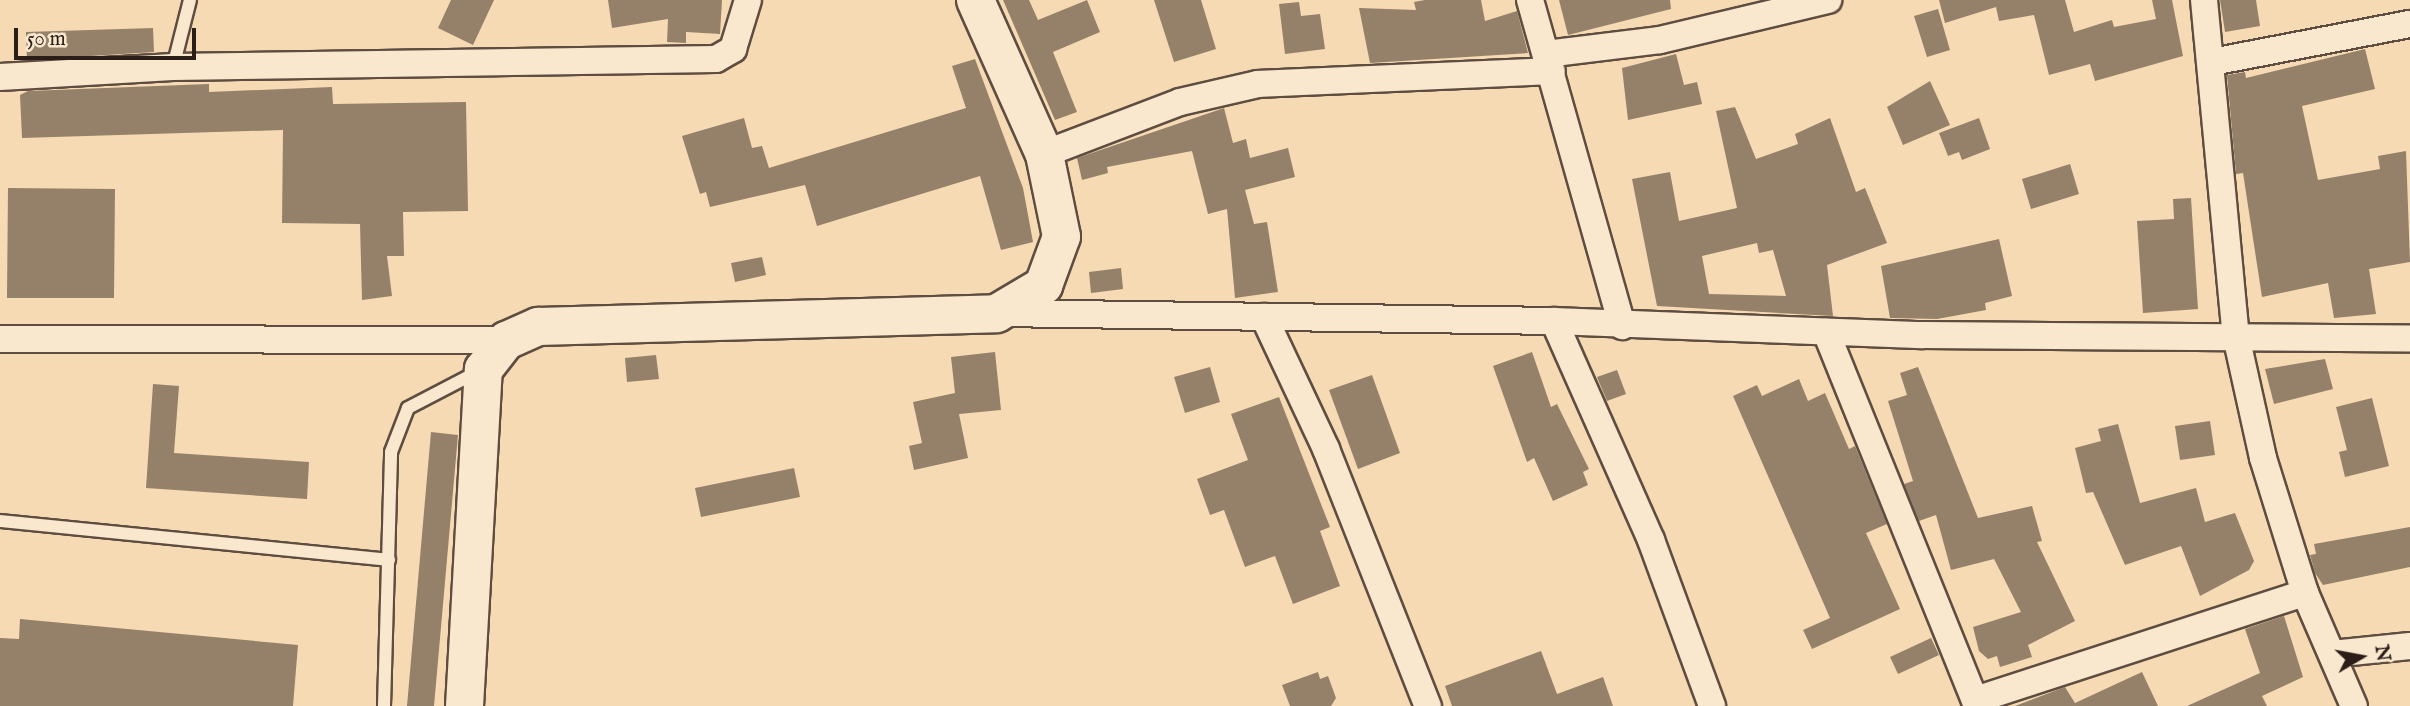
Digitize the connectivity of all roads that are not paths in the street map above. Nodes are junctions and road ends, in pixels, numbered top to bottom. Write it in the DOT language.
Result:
graph roads {
  1 [pos="190,0"];
  2 [pos="748,0"];
  3 [pos="975,0"];
  4 [pos="1530,0"];
  5 [pos="1828,0"];
  6 [pos="2204,0"];
  7 [pos="2410,24"];
  8 [pos="1549,62"];
  9 [pos="2212,62"];
  10 [pos="173,67"];
  11 [pos="0,77"];
  12 [pos="1044,154"];
  13 [pos="996,313"];
  14 [pos="1264,317"];
  15 [pos="1554,321"];
  16 [pos="1622,326"];
  17 [pos="1826,332"];
  18 [pos="2236,336"];
  19 [pos="2410,338"];
  20 [pos="0,339"];
  21 [pos="506,340"];
  22 [pos="482,369"];
  23 [pos="0,522"];
  24 [pos="389,560"];
  25 [pos="2305,593"];
  26 [pos="2410,646"];
  27 [pos="2332,654"];
  28 [pos="1976,703"];
  29 [pos="384,706"];
  30 [pos="464,706"];
  31 [pos="1429,706"];
  32 [pos="1712,706"];
  33 [pos="2354,706"];
  1 -- 10 [label="lane"];
  2 -- 10 [label="street"];
  3 -- 12 [label="street"];
  4 -- 8 [label="street"];
  5 -- 8 [label="street"];
  6 -- 9 [label="street"];
  7 -- 9 [label="street"];
  8 -- 12 [label="street"];
  8 -- 16 [label="street"];
  9 -- 18 [label="street"];
  10 -- 11 [label="street"];
  12 -- 13 [label="street"];
  13 -- 14 [label="street"];
  13 -- 21 [label="street"];
  14 -- 15 [label="street"];
  14 -- 31 [label="street"];
  15 -- 16 [label="street"];
  15 -- 32 [label="street"];
  16 -- 17 [label="street"];
  17 -- 18 [label="street"];
  17 -- 28 [label="street"];
  18 -- 19 [label="street"];
  18 -- 25 [label="street"];
  20 -- 21 [label="street"];
  21 -- 22 [label="street"];
  22 -- 24 [label="lane"];
  22 -- 30 [label="street"];
  23 -- 24 [label="lane"];
  24 -- 29 [label="lane"];
  25 -- 27 [label="street"];
  25 -- 28 [label="street"];
  26 -- 27 [label="street"];
  27 -- 33 [label="street"];
}
